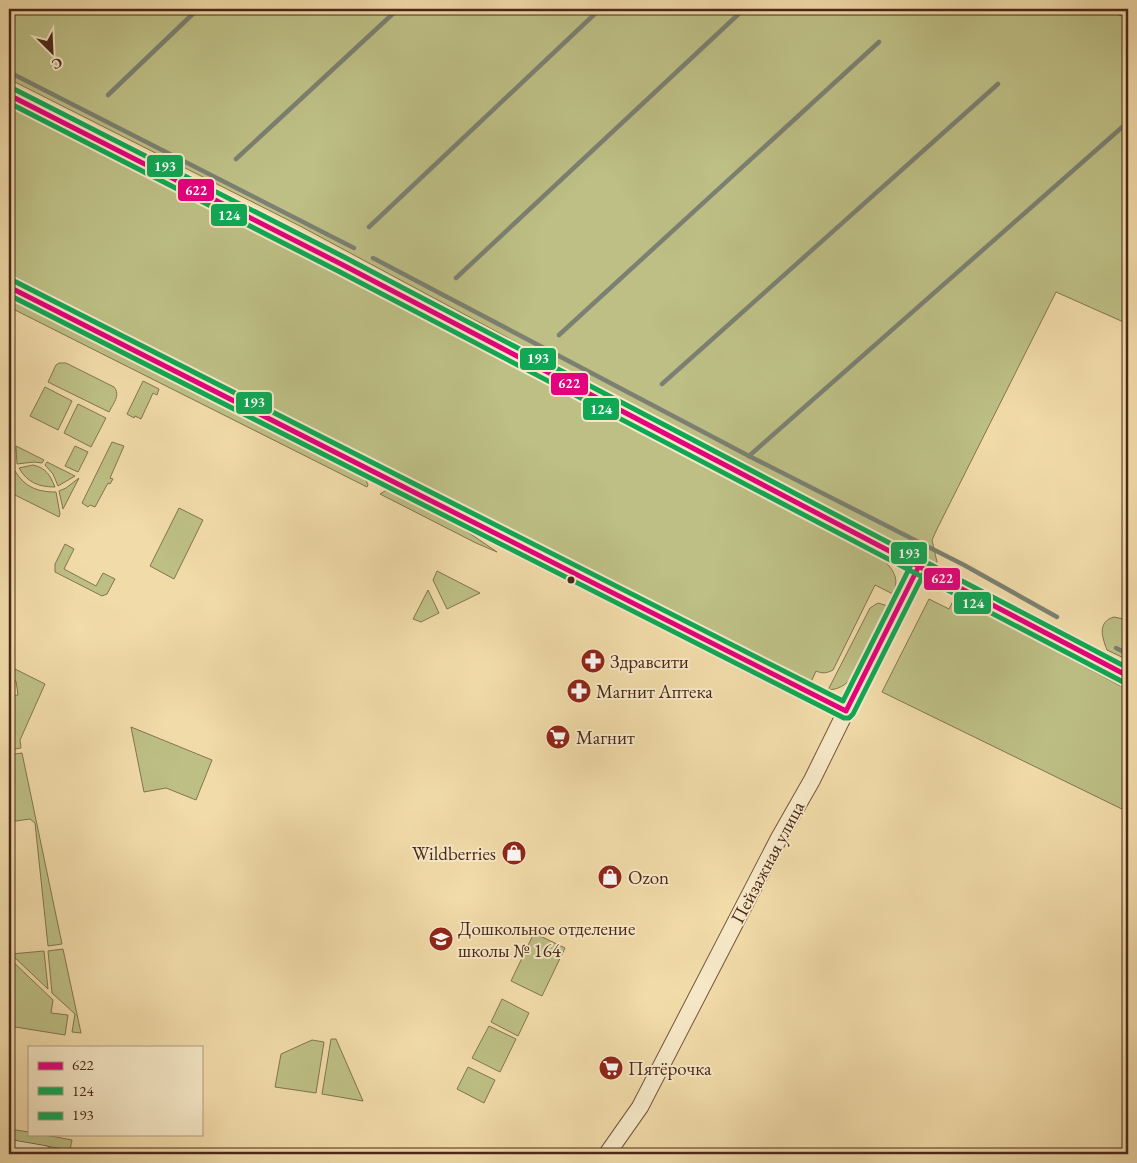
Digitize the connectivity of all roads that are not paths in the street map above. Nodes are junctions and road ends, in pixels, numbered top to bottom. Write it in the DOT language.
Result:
graph roads {
  1 [pos="9,95"];
  2 [pos="9,287"];
  3 [pos="919,566"];
  4 [pos="1128,676"];
  5 [pos="846,711"];
  6 [pos="9,1148"];
  7 [pos="44,1154"];
  8 [pos="607,1154"];
  1 -- 3 [label="street"];
  2 -- 5 [label="street"];
  3 -- 4 [label="street"];
  3 -- 5 [label="street, Пейзажная улица"];
  5 -- 8 [label="street, Пейзажная улица"];
  6 -- 7 [label="street"];
}
